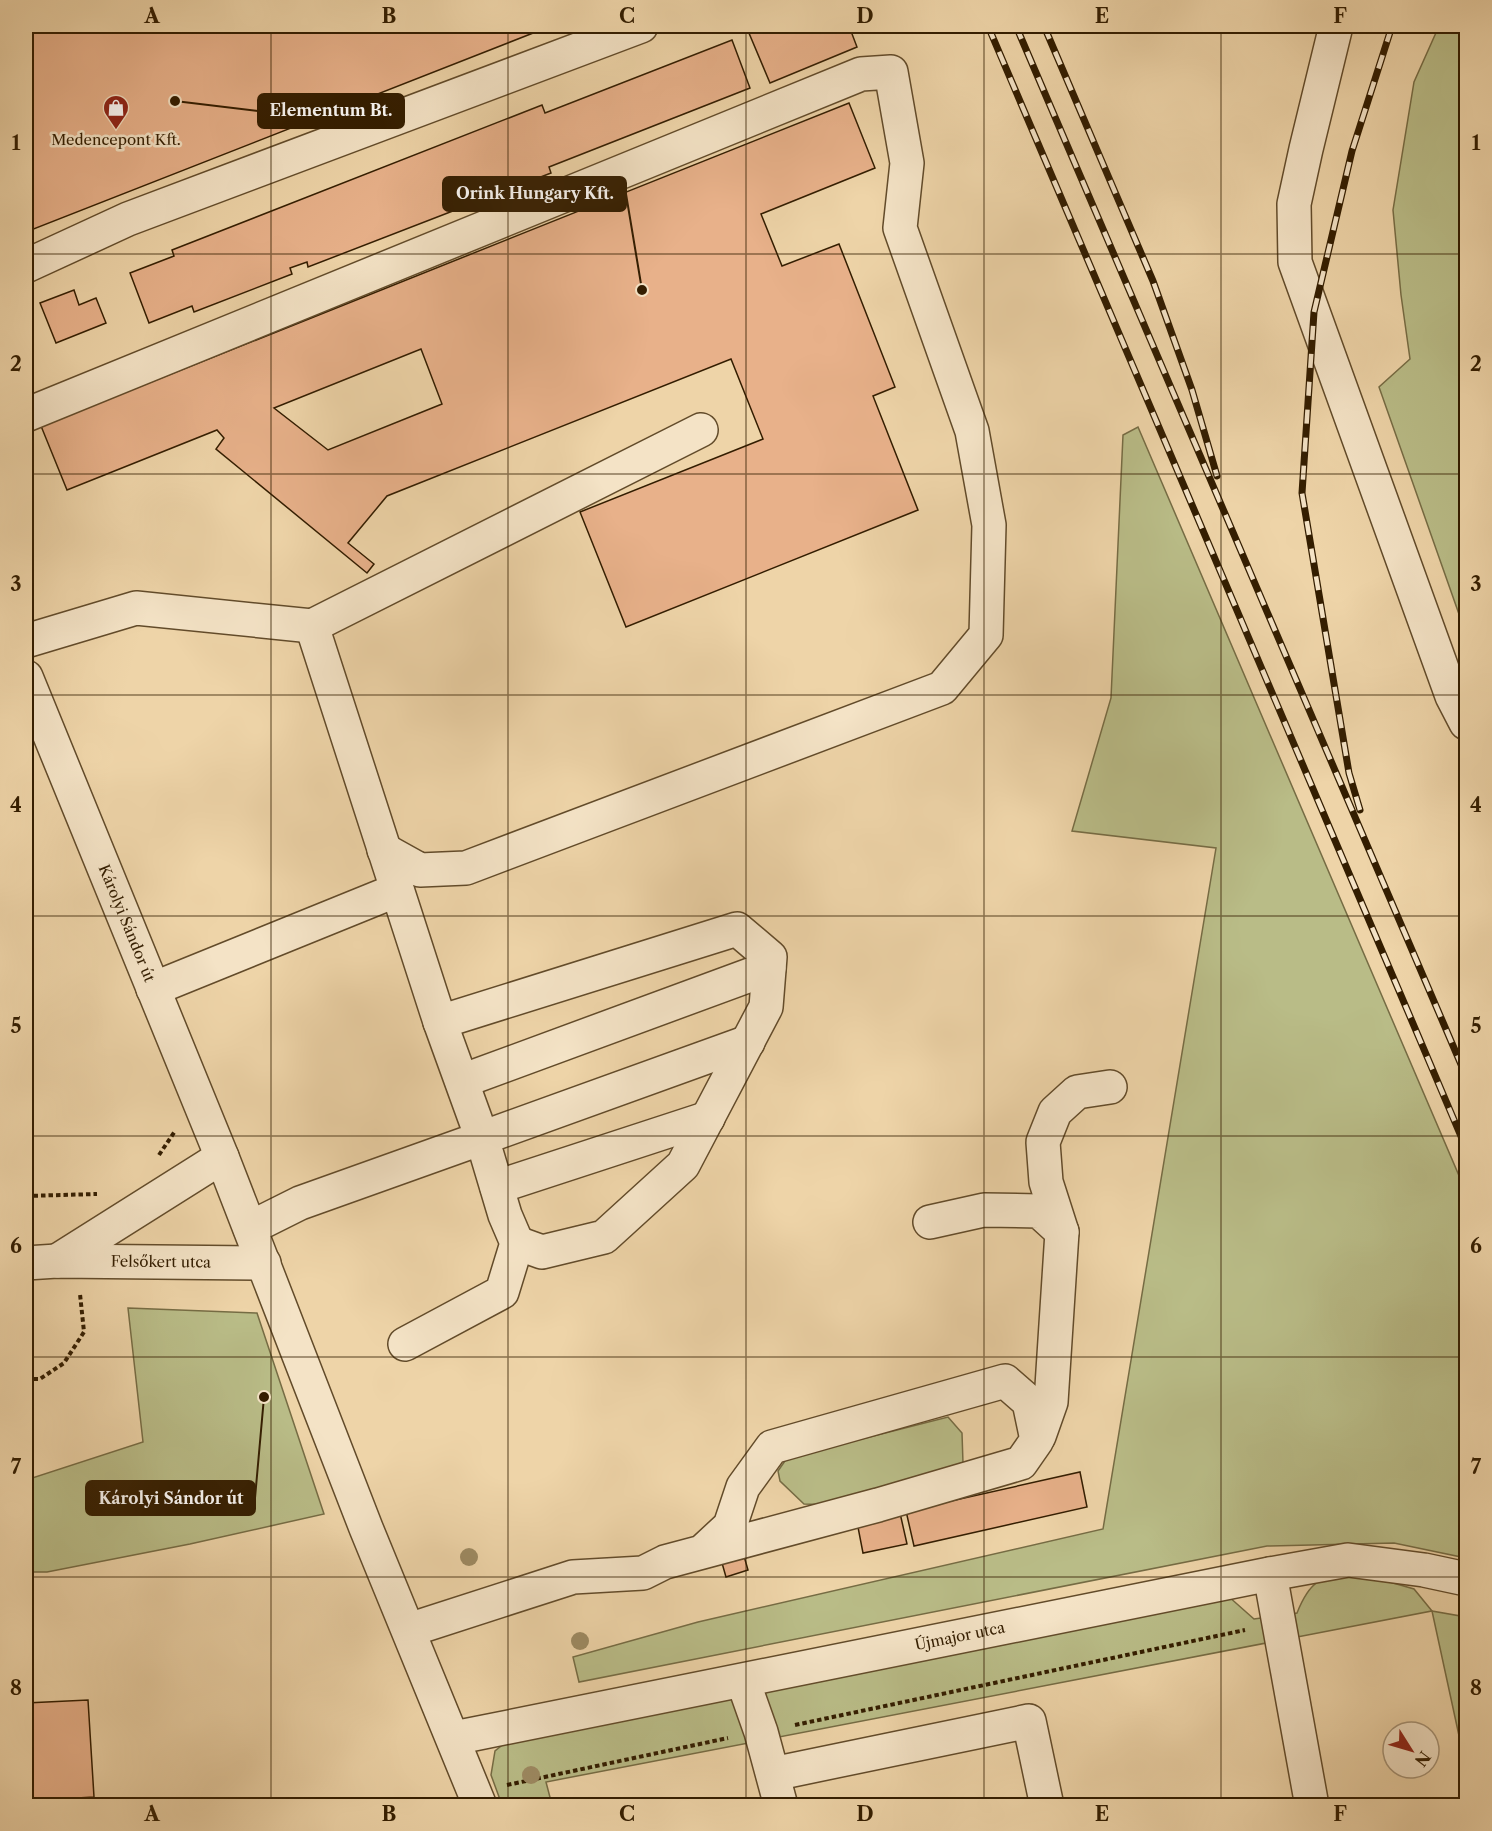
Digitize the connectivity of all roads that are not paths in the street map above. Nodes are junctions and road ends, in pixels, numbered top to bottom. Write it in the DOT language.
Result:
graph roads {
  1 [pos="641,26"];
  2 [pos="1336,26"];
  3 [pos="26,266"];
  4 [pos="26,415"];
  5 [pos="700,430"];
  6 [pos="312,626"];
  7 [pos="26,641"];
  8 [pos="26,677"];
  9 [pos="1467,723"];
  10 [pos="384,850"];
  11 [pos="397,890"];
  12 [pos="769,968"];
  13 [pos="153,989"];
  14 [pos="440,1022"];
  15 [pos="748,1042"];
  16 [pos="462,1082"];
  17 [pos="1110,1087"];
  18 [pos="708,1118"];
  19 [pos="482,1138"];
  20 [pos="222,1157"];
  21 [pos="496,1187"];
  22 [pos="930,1222"];
  23 [pos="250,1228"];
  24 [pos="1062,1232"];
  25 [pos="517,1243"];
  26 [pos="53,1261"];
  27 [pos="264,1263"];
  28 [pos="405,1344"];
  29 [pos="1037,1440"];
  30 [pos="702,1552"];
  31 [pos="1270,1574"];
  32 [pos="1467,1579"];
  33 [pos="409,1630"];
  34 [pos="743,1681"];
  35 [pos="454,1738"];
  36 [pos="773,1774"];
  37 [pos="478,1799"];
  38 [pos="782,1806"];
  39 [pos="1047,1806"];
  40 [pos="1312,1806"];
  1 -- 3 [label="street"];
  2 -- 9 [label="street"];
  4 -- 10 [label="street"];
  5 -- 6 [label="street"];
  6 -- 7 [label="street"];
  6 -- 10 [label="street"];
  8 -- 13 [label="street, Károlyi Sándor út"];
  10 -- 11 [label="street"];
  11 -- 13 [label="street"];
  11 -- 14 [label="street"];
  12 -- 14 [label="street"];
  12 -- 15 [label="street"];
  12 -- 16 [label="street"];
  13 -- 20 [label="street, Károlyi Sándor út"];
  14 -- 16 [label="street"];
  15 -- 18 [label="street"];
  15 -- 19 [label="street"];
  16 -- 19 [label="street"];
  17 -- 24 [label="street"];
  18 -- 21 [label="street"];
  18 -- 25 [label="street"];
  19 -- 21 [label="street"];
  19 -- 23 [label="street"];
  20 -- 23 [label="street, Károlyi Sándor út"];
  20 -- 26 [label="street, Felsőkert utca"];
  21 -- 25 [label="street"];
  22 -- 24 [label="street"];
  23 -- 27 [label="street, Károlyi Sándor út"];
  24 -- 29 [label="street"];
  25 -- 28 [label="street"];
  26 -- 27 [label="street, Felsőkert utca"];
  27 -- 33 [label="street, Károlyi Sándor út"];
  29 -- 30 [label="street"];
  29 -- 30 [label="street"];
  30 -- 33 [label="street"];
  31 -- 32 [label="street, Újmajor utca"];
  31 -- 34 [label="street, Újmajor utca"];
  31 -- 40 [label="street"];
  33 -- 35 [label="street, Károlyi Sándor út"];
  34 -- 35 [label="street, Újmajor utca"];
  34 -- 36 [label="street"];
  35 -- 37 [label="street, Károlyi Sándor út"];
  36 -- 38 [label="street"];
  36 -- 39 [label="street"];
}
